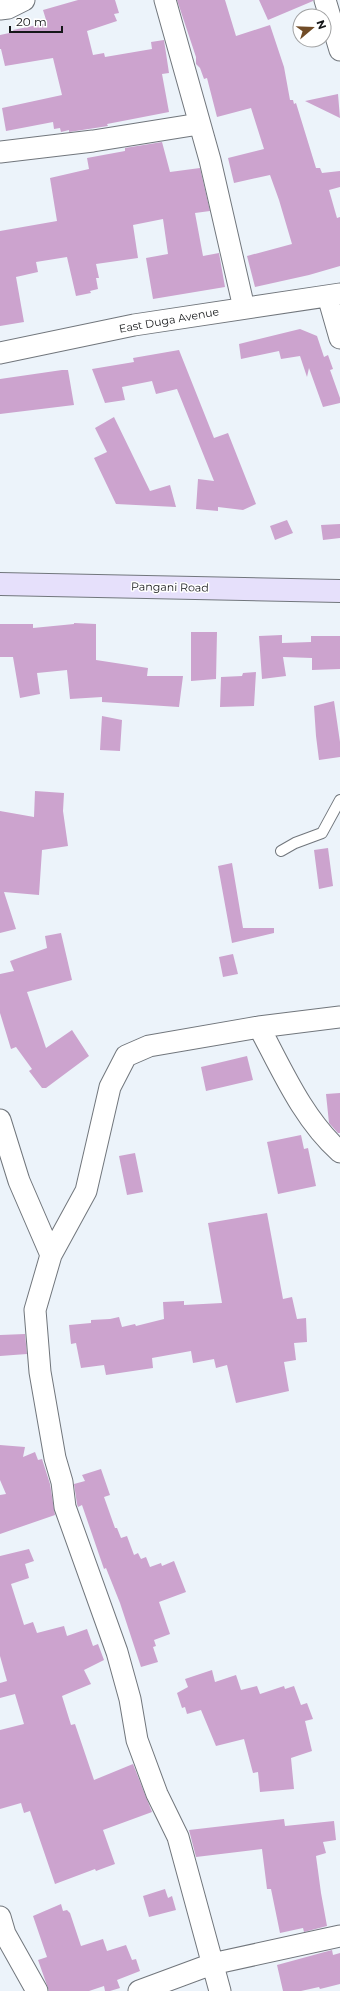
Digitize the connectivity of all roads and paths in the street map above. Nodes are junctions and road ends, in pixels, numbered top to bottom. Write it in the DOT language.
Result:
graph roads {
  1 [pos="24,0"];
  2 [pos="165,0"];
  3 [pos="325,0"];
  4 [pos="0,9"];
  5 [pos="340,50"];
  6 [pos="199,124"];
  7 [pos="0,152"];
  8 [pos="334,295"];
  9 [pos="244,308"];
  10 [pos="340,338"];
  11 [pos="0,353"];
  12 [pos="0,584"];
  13 [pos="340,590"];
  14 [pos="340,800"];
  15 [pos="281,851"];
  16 [pos="340,1017"];
  17 [pos="259,1027"];
  18 [pos="0,1120"];
  19 [pos="340,1152"];
  20 [pos="51,1255"];
  21 [pos="0,1917"];
  22 [pos="340,1936"];
  23 [pos="212,1964"];
  24 [pos="38,1991"];
  25 [pos="139,1991"];
  26 [pos="220,1991"];
  1 -- 4 [label="street"];
  2 -- 6 [label="street"];
  3 -- 5 [label="street"];
  6 -- 7 [label="street"];
  6 -- 9 [label="street"];
  8 -- 9 [label="street, East Duga Avenue"];
  8 -- 10 [label="street"];
  9 -- 11 [label="street, East Duga Avenue"];
  12 -- 13 [label="main road, Pangani Road"];
  14 -- 15 [label="lane"];
  16 -- 17 [label="street"];
  17 -- 19 [label="street"];
  17 -- 20 [label="street"];
  18 -- 20 [label="street"];
  20 -- 23 [label="street"];
  21 -- 24 [label="street"];
  22 -- 23 [label="street"];
  23 -- 25 [label="street"];
  23 -- 26 [label="street"];
}
